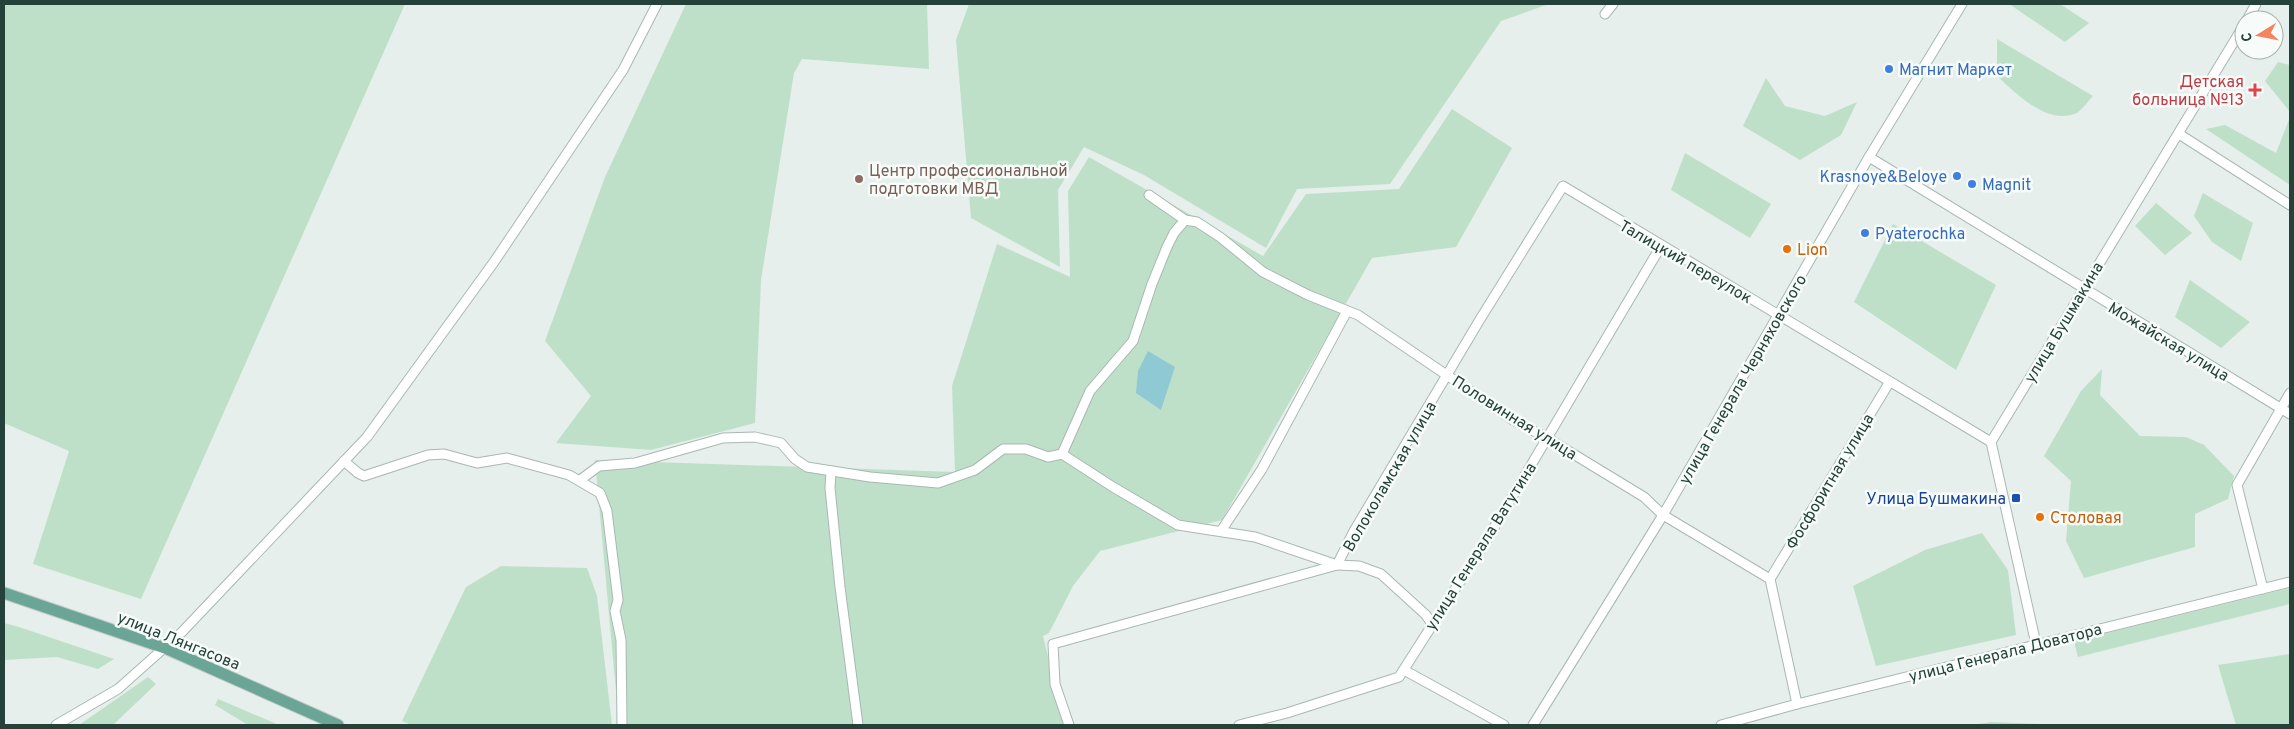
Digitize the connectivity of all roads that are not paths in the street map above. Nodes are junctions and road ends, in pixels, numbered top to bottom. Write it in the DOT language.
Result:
graph roads {
  1 [pos="657,4"];
  2 [pos="1613,4"];
  3 [pos="1962,4"];
  4 [pos="1605,14"];
  5 [pos="2234,42"];
  6 [pos="2179,134"];
  7 [pos="1869,157"];
  8 [pos="1563,186"];
  9 [pos="1149,195"];
  10 [pos="2290,204"];
  11 [pos="1185,220"];
  12 [pos="1661,246"];
  13 [pos="2083,288"];
  14 [pos="1348,311"];
  15 [pos="1779,316"];
  16 [pos="1448,375"];
  17 [pos="1889,383"];
  18 [pos="2290,393"];
  19 [pos="2281,409"];
  20 [pos="2290,414"];
  21 [pos="1547,438"];
  22 [pos="1991,442"];
  23 [pos="1062,454"];
  24 [pos="344,461"];
  25 [pos="831,471"];
  26 [pos="580,480"];
  27 [pos="1663,515"];
  28 [pos="1221,531"];
  29 [pos="1337,565"];
  30 [pos="1770,579"];
  31 [pos="2290,582"];
  32 [pos="2263,589"];
  33 [pos="4,593"];
  34 [pos="1432,624"];
  35 [pos="2036,644"];
  36 [pos="165,648"];
  37 [pos="1404,670"];
  38 [pos="1797,704"];
  39 [pos="1758,715"];
  40 [pos="56,725"];
  41 [pos="338,725"];
  42 [pos="622,725"];
  43 [pos="858,725"];
  44 [pos="1069,725"];
  45 [pos="1239,725"];
  46 [pos="1504,725"];
  47 [pos="1533,725"];
  48 [pos="1721,725"];
  49 [pos="1752,725"];
  1 -- 24 [label="street"];
  2 -- 4 [label="street"];
  3 -- 7 [label="street, улица Генерала Черняховского"];
  5 -- 6 [label="street, улица Бушмакина"];
  6 -- 10 [label="street"];
  6 -- 13 [label="street, улица Бушмакина"];
  7 -- 13 [label="street, Можайская улица"];
  7 -- 15 [label="street, улица Генерала Черняховского"];
  8 -- 12 [label="street, Талицкий переулок"];
  8 -- 16 [label="street, Волоколамская улица"];
  9 -- 11 [label="street, Половинная улица"];
  11 -- 14 [label="street, Половинная улица"];
  11 -- 23 [label="street"];
  12 -- 15 [label="street, Талицкий переулок"];
  12 -- 21 [label="street, улица Генерала Ватутина"];
  13 -- 19 [label="street, Можайская улица"];
  13 -- 22 [label="street, улица Бушмакина"];
  14 -- 16 [label="street, Половинная улица"];
  14 -- 28 [label="street"];
  15 -- 17 [label="street, Талицкий переулок"];
  15 -- 27 [label="street, улица Генерала Черняховского"];
  16 -- 21 [label="street, Половинная улица"];
  16 -- 29 [label="street, Волоколамская улица"];
  17 -- 22 [label="street, Талицкий переулок"];
  17 -- 30 [label="street, Фосфоритная улица"];
  18 -- 19 [label="street"];
  19 -- 20 [label="street, Можайская улица"];
  19 -- 32 [label="street"];
  21 -- 27 [label="street, Половинная улица"];
  21 -- 34 [label="street, улица Генерала Ватутина"];
  22 -- 35 [label="street"];
  23 -- 25 [label="street"];
  23 -- 28 [label="street"];
  24 -- 26 [label="street"];
  24 -- 36 [label="street"];
  25 -- 26 [label="street"];
  25 -- 43 [label="street"];
  26 -- 42 [label="street"];
  27 -- 30 [label="street, Половинная улица"];
  27 -- 47 [label="street, улица Генерала Черняховского"];
  28 -- 29 [label="street"];
  29 -- 34 [label="street"];
  29 -- 44 [label="street, Волоколамская улица"];
  30 -- 38 [label="street"];
  31 -- 32 [label="street, улица Генерала Доватора"];
  32 -- 35 [label="street, улица Генерала Доватора"];
  33 -- 36 [label="main road, улица Лянгасова"];
  34 -- 37 [label="street, улица Генерала Ватутина"];
  35 -- 38 [label="street, улица Генерала Доватора"];
  36 -- 40 [label="street"];
  36 -- 41 [label="main road, улица Лянгасова"];
  37 -- 45 [label="street"];
  37 -- 46 [label="street"];
  38 -- 39 [label="street, улица Генерала Доватора"];
  39 -- 48 [label="street, улица Генерала Доватора"];
  39 -- 49 [label="street"];
}
